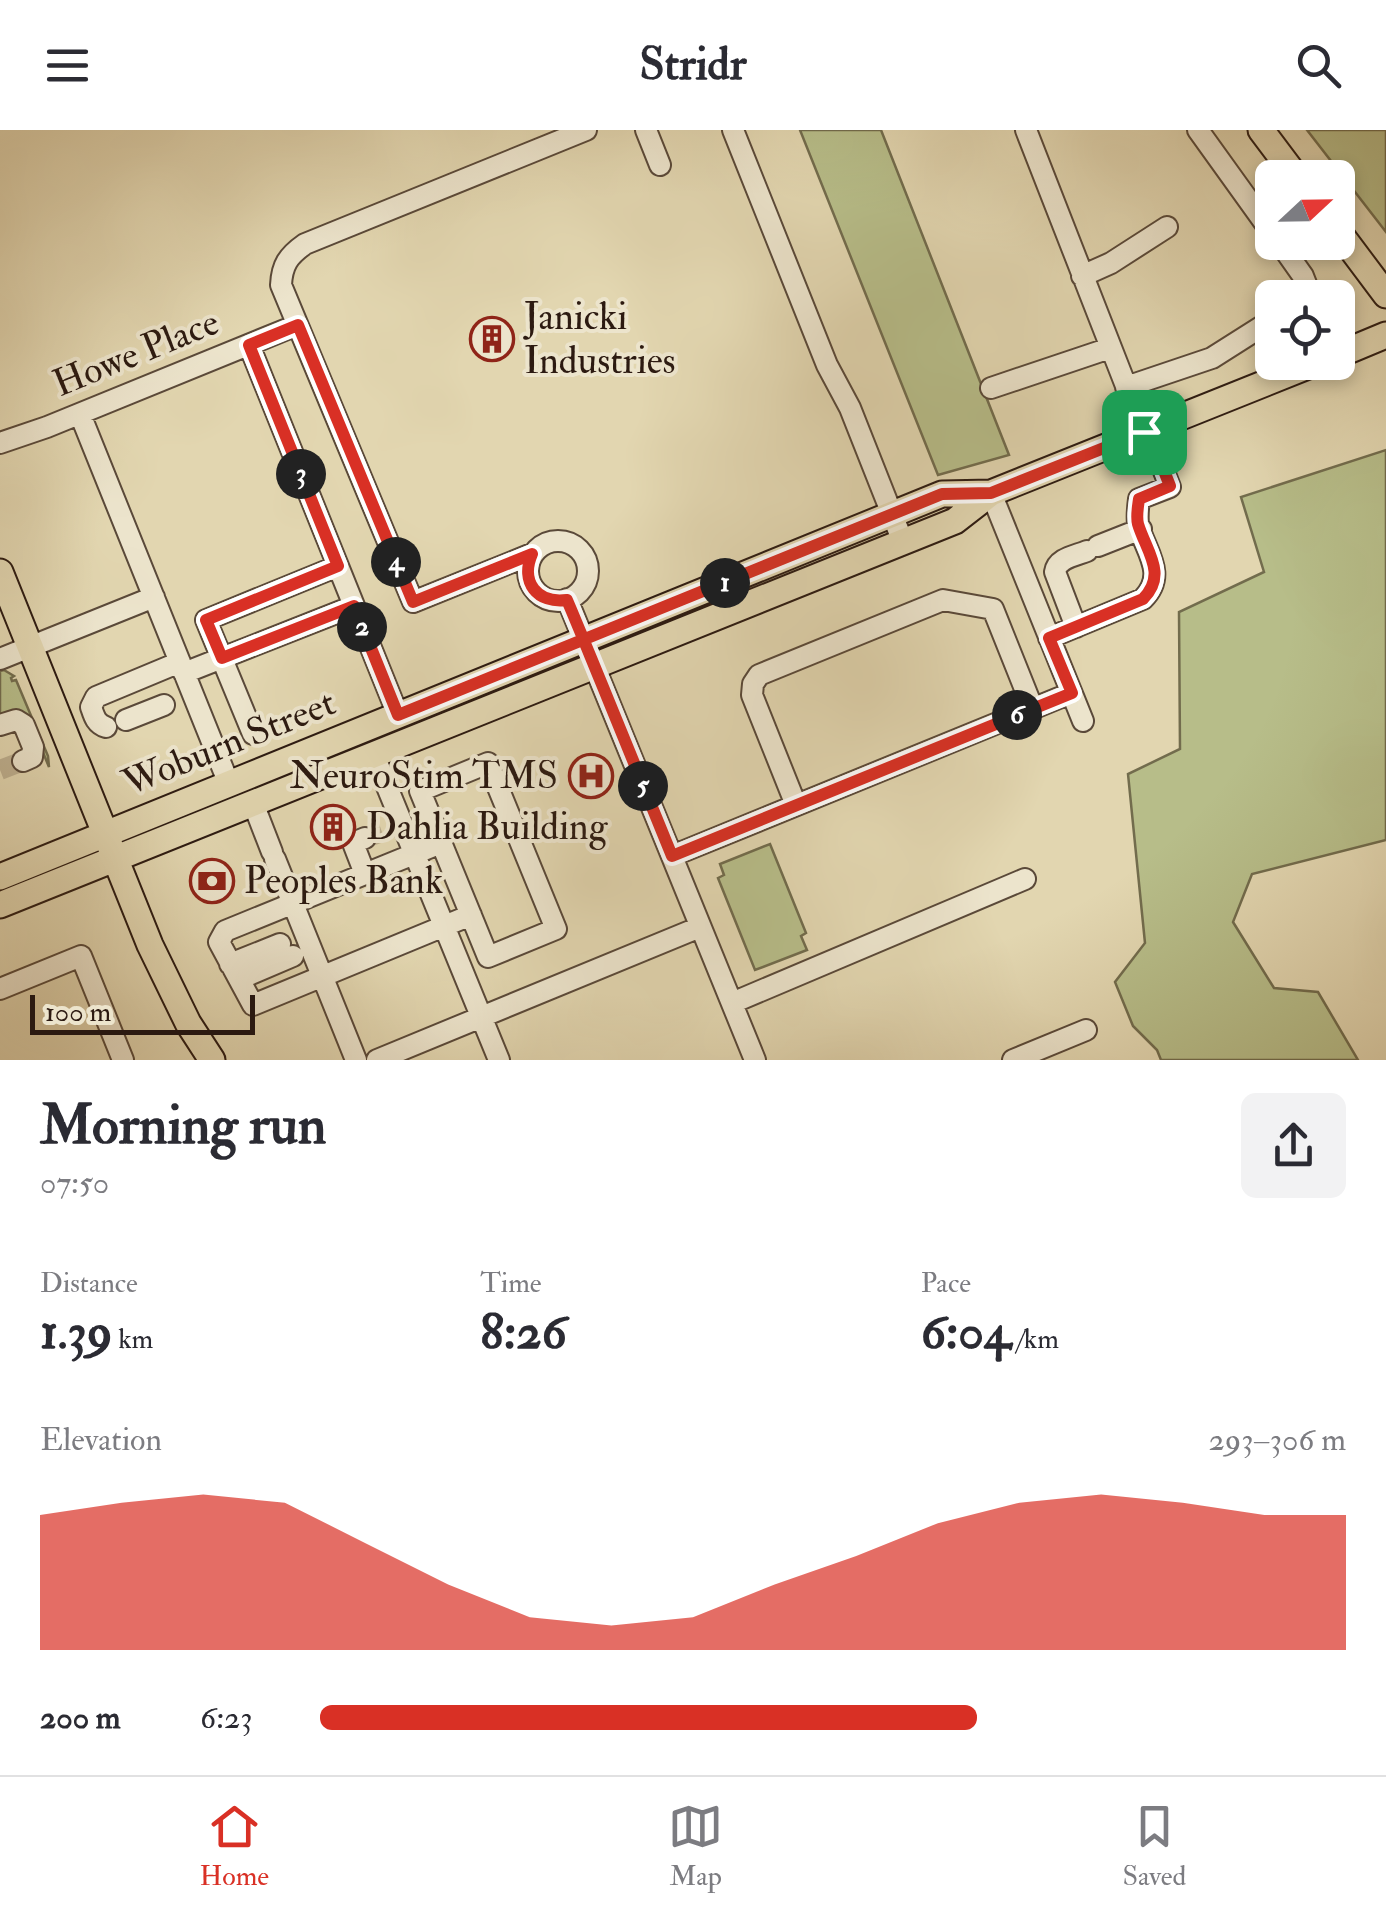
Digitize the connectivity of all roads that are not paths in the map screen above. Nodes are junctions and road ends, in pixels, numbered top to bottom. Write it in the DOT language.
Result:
graph roads {
  1 [pos="586,130"];
  2 [pos="646,130"];
  3 [pos="733,130"];
  4 [pos="1026,130"];
  5 [pos="1198,130"];
  6 [pos="1261,130"];
  7 [pos="1284,160"];
  8 [pos="660,166"];
  9 [pos="1255,209"];
  10 [pos="1166,227"];
  11 [pos="1355,254"];
  12 [pos="1082,276"];
  13 [pos="1386,295"];
  14 [pos="298,325"];
  15 [pos="1255,331"];
  16 [pos="1386,336"];
  17 [pos="249,345"];
  18 [pos="1110,348"];
  19 [pos="1355,348"];
  20 [pos="1273,380"];
  21 [pos="1126,387"];
  22 [pos="991,388"];
  23 [pos="80,414"];
  24 [pos="1146,431"];
  25 [pos="0,444"];
  26 [pos="991,493"];
  27 [pos="892,514"];
  28 [pos="1140,529"];
  29 [pos="904,542"];
  30 [pos="532,554"];
  31 [pos="338,566"];
  32 [pos="0,572"];
  33 [pos="154,597"];
  34 [pos="567,600"];
  35 [pos="354,606"];
  36 [pos="1076,627"];
  37 [pos="1049,638"];
  38 [pos="584,640"];
  39 [pos="30,647"];
  40 [pos="222,658"];
  41 [pos="0,659"];
  42 [pos="594,666"];
  43 [pos="182,668"];
  44 [pos="1072,693"];
  45 [pos="164,705"];
  46 [pos="1033,709"];
  47 [pos="398,715"];
  48 [pos="1083,722"];
  49 [pos="5,724"];
  50 [pos="253,734"];
  51 [pos="374,755"];
  52 [pos="23,761"];
  53 [pos="229,784"];
  54 [pos="253,804"];
  55 [pos="796,805"];
  56 [pos="402,824"];
  57 [pos="106,834"];
  58 [pos="441,843"];
  59 [pos="415,854"];
  60 [pos="672,856"];
  61 [pos="116,858"];
  62 [pos="365,874"];
  63 [pos="0,877"];
  64 [pos="1025,879"];
  65 [pos="293,903"];
  66 [pos="0,905"];
  67 [pos="471,914"];
  68 [pos="444,926"];
  69 [pos="700,927"];
  70 [pos="292,944"];
  71 [pos="235,971"];
  72 [pos="322,976"];
  73 [pos="0,989"];
  74 [pos="732,1003"];
  75 [pos="482,1017"];
  76 [pos="1086,1030"];
  77 [pos="123,1060"];
  78 [pos="212,1060"];
  79 [pos="356,1060"];
  80 [pos="377,1060"];
  81 [pos="500,1060"];
  82 [pos="755,1060"];
  83 [pos="1013,1060"];
  1 -- 14 [label="street"];
  2 -- 8 [label="street"];
  3 -- 27 [label="street"];
  4 -- 12 [label="street"];
  5 -- 9 [label="street"];
  6 -- 7 [label="main road"];
  10 -- 12 [label="street"];
  11 -- 13 [label="main road"];
  12 -- 18 [label="street"];
  14 -- 17 [label="street, Howe Place"];
  14 -- 30 [label="street"];
  15 -- 21 [label="street"];
  16 -- 19 [label="main road"];
  17 -- 23 [label="street, Howe Place"];
  17 -- 31 [label="street"];
  18 -- 21 [label="street"];
  18 -- 22 [label="street"];
  20 -- 24 [label="main road, Woburn Street"];
  21 -- 24 [label="street"];
  23 -- 25 [label="street, Howe Place"];
  23 -- 33 [label="street"];
  24 -- 26 [label="main road, Woburn Street"];
  24 -- 28 [label="street"];
  26 -- 27 [label="main road, Woburn Street"];
  26 -- 29 [label="main road, Woburn Street"];
  26 -- 37 [label="street"];
  27 -- 29 [label="street"];
  27 -- 38 [label="main road, Woburn Street"];
  28 -- 36 [label="street"];
  28 -- 36 [label="street"];
  29 -- 42 [label="main road, Woburn Street"];
  30 -- 34 [label="street"];
  30 -- 34 [label="street"];
  31 -- 35 [label="street"];
  31 -- 40 [label="street"];
  32 -- 39 [label="main road"];
  33 -- 39 [label="street"];
  33 -- 43 [label="street"];
  34 -- 38 [label="street"];
  35 -- 40 [label="street"];
  35 -- 47 [label="street"];
  36 -- 37 [label="street"];
  37 -- 44 [label="street"];
  38 -- 42 [label="street"];
  38 -- 47 [label="main road, Woburn Street"];
  39 -- 41 [label="street"];
  39 -- 57 [label="main road"];
  40 -- 43 [label="street"];
  40 -- 50 [label="street"];
  42 -- 51 [label="main road, Woburn Street"];
  42 -- 60 [label="street"];
  43 -- 45 [label="street"];
  43 -- 53 [label="street"];
  44 -- 46 [label="street"];
  44 -- 48 [label="street"];
  46 -- 55 [label="street"];
  46 -- 55 [label="street"];
  47 -- 53 [label="main road, Woburn Street"];
  49 -- 52 [label="street"];
  51 -- 54 [label="main road, Woburn Street"];
  51 -- 56 [label="street"];
  53 -- 57 [label="main road, Woburn Street"];
  54 -- 61 [label="main road, Woburn Street"];
  54 -- 65 [label="street"];
  55 -- 60 [label="street"];
  56 -- 59 [label="street"];
  56 -- 62 [label="street"];
  57 -- 61 [label="main road"];
  57 -- 63 [label="main road, Woburn Street"];
  58 -- 59 [label="street"];
  58 -- 67 [label="street"];
  58 -- 67 [label="street"];
  59 -- 62 [label="street"];
  59 -- 68 [label="street"];
  60 -- 69 [label="street"];
  61 -- 66 [label="main road, Woburn Street"];
  61 -- 78 [label="main road"];
  62 -- 65 [label="street"];
  64 -- 74 [label="street"];
  65 -- 70 [label="street"];
  65 -- 71 [label="street"];
  67 -- 68 [label="street"];
  68 -- 72 [label="street"];
  68 -- 75 [label="street"];
  69 -- 74 [label="street"];
  69 -- 75 [label="street"];
  70 -- 71 [label="street"];
  70 -- 72 [label="street"];
  71 -- 72 [label="street"];
  72 -- 79 [label="street"];
  73 -- 77 [label="street"];
  74 -- 82 [label="street"];
  75 -- 80 [label="street"];
  75 -- 81 [label="street"];
  76 -- 83 [label="street"];
}
